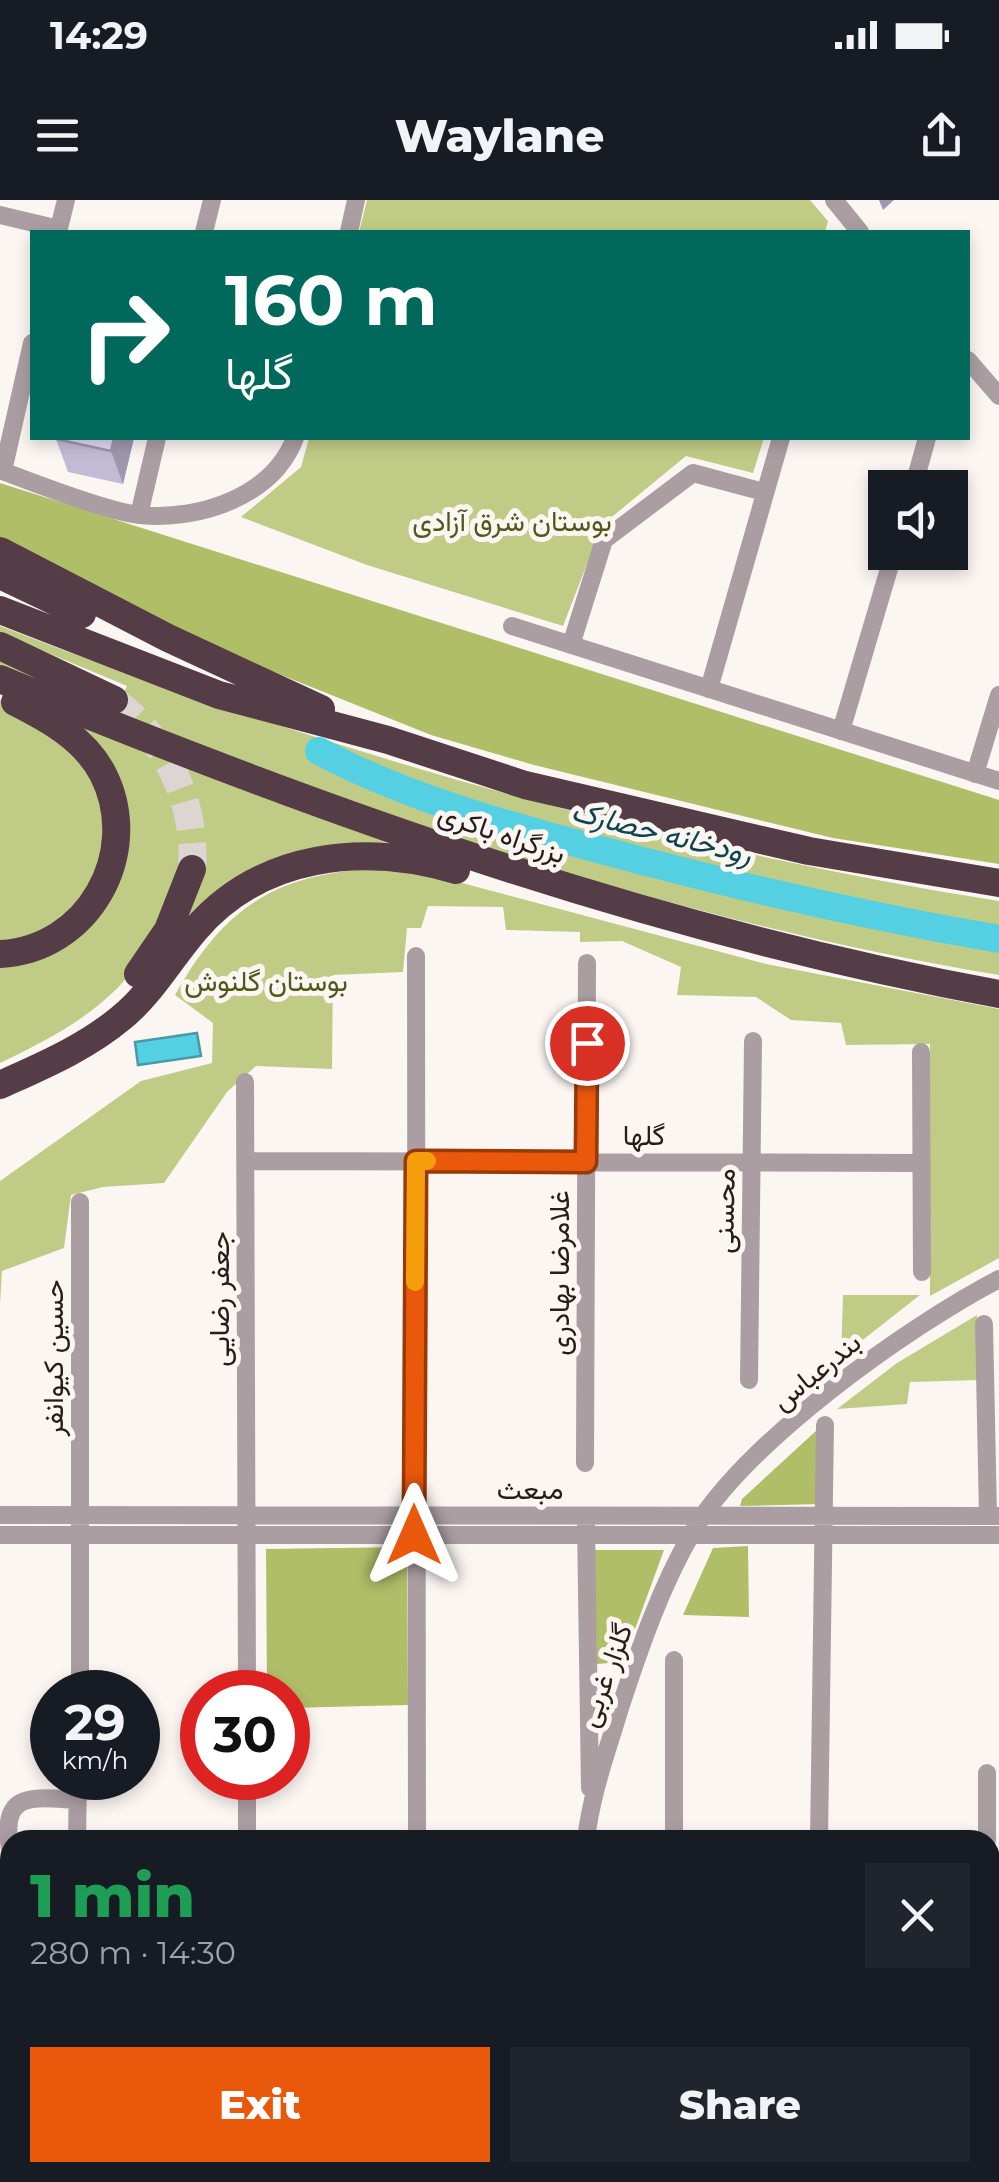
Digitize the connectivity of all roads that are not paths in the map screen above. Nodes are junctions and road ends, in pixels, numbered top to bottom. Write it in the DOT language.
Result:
graph roads {
  1 [pos="66,200"];
  2 [pos="212,200"];
  3 [pos="356,200"];
  4 [pos="834,200"];
  5 [pos="0,216"];
  6 [pos="849,221"];
  7 [pos="55,230"];
  8 [pos="59,230"];
  9 [pos="204,230"];
  10 [pos="349,230"];
  11 [pos="30,352"];
  12 [pos="970,362"];
  13 [pos="999,396"];
  14 [pos="157,440"];
  15 [pos="294,440"];
  16 [pos="780,440"];
  17 [pos="926,440"];
  18 [pos="918,470"];
  19 [pos="1,471"];
  20 [pos="764,492"];
  21 [pos="140,515"];
  22 [pos="0,551"];
  23 [pos="889,570"];
  24 [pos="0,575"];
  25 [pos="0,610"];
  26 [pos="512,626"];
  27 [pos="571,645"];
  28 [pos="0,646"];
  29 [pos="252,678"];
  30 [pos="0,679"];
  31 [pos="709,689"];
  32 [pos="999,694"];
  33 [pos="0,696"];
  34 [pos="114,700"];
  35 [pos="842,731"];
  36 [pos="388,740"];
  37 [pos="975,774"];
  38 [pos="999,782"];
  39 [pos="192,869"];
  40 [pos="999,883"];
  41 [pos="596,900"];
  42 [pos="0,954"];
  43 [pos="416,956"];
  44 [pos="587,964"];
  45 [pos="999,994"];
  46 [pos="753,1042"];
  47 [pos="921,1052"];
  48 [pos="0,1073"];
  49 [pos="245,1082"];
  50 [pos="0,1085"];
  51 [pos="246,1160"];
  52 [pos="416,1161"];
  53 [pos="586,1162"];
  54 [pos="752,1162"];
  55 [pos="922,1163"];
  56 [pos="80,1202"];
  57 [pos="922,1272"];
  58 [pos="999,1278"];
  59 [pos="984,1324"];
  60 [pos="749,1380"];
  61 [pos="824,1425"];
  62 [pos="585,1463"];
  63 [pos="82,1514"];
  64 [pos="706,1514"];
  65 [pos="0,1515"];
  66 [pos="826,1516"];
  67 [pos="993,1516"];
  68 [pos="247,1526"];
  69 [pos="414,1526"];
  70 [pos="586,1526"];
  71 [pos="692,1534"];
  72 [pos="0,1535"];
  73 [pos="83,1535"];
  74 [pos="822,1535"];
  75 [pos="999,1535"];
  76 [pos="674,1660"];
  77 [pos="80,1670"];
  78 [pos="247,1670"];
  79 [pos="986,1772"];
  80 [pos="30,1797"];
  81 [pos="78,1800"];
  82 [pos="247,1800"];
  83 [pos="590,1804"];
  84 [pos="6,1830"];
  85 [pos="77,1830"];
  86 [pos="247,1830"];
  87 [pos="417,1830"];
  88 [pos="587,1830"];
  89 [pos="674,1830"];
  90 [pos="819,1830"];
  91 [pos="987,1830"];
  1 -- 8 [label="street"];
  2 -- 9 [label="street"];
  3 -- 10 [label="street"];
  4 -- 6 [label="street"];
  5 -- 7 [label="street"];
  11 -- 19 [label="street"];
  12 -- 13 [label="street"];
  14 -- 21 [label="street"];
  15 -- 21 [label="street"];
  16 -- 20 [label="street"];
  17 -- 18 [label="street"];
  19 -- 21 [label="street"];
  20 -- 27 [label="street"];
  20 -- 31 [label="street"];
  22 -- 29 [label="highway"];
  23 -- 35 [label="street"];
  24 -- 29 [label="highway"];
  25 -- 36 [label="highway, بزرگراه باکری"];
  26 -- 27 [label="street"];
  27 -- 31 [label="street"];
  28 -- 34 [label="highway"];
  29 -- 36 [label="highway"];
  30 -- 41 [label="highway, بزرگراه باکری"];
  31 -- 35 [label="street"];
  32 -- 37 [label="street"];
  33 -- 42 [label="highway"];
  35 -- 37 [label="street"];
  36 -- 40 [label="highway, بزرگراه باکری"];
  37 -- 38 [label="street"];
  39 -- 48 [label="highway"];
  41 -- 45 [label="highway, بزرگراه باکری"];
  41 -- 50 [label="highway"];
  43 -- 52 [label="street"];
  44 -- 53 [label="street, غلامرضا بهادری"];
  46 -- 54 [label="street, محسنی"];
  47 -- 55 [label="street"];
  49 -- 51 [label="street, جعفر رضایی"];
  51 -- 52 [label="street, گلها"];
  51 -- 68 [label="street, جعفر رضایی"];
  52 -- 53 [label="street, گلها"];
  52 -- 69 [label="street"];
  53 -- 54 [label="street, گلها"];
  53 -- 62 [label="street, غلامرضا بهادری"];
  54 -- 55 [label="street, گلها"];
  54 -- 60 [label="street, محسنی"];
  55 -- 57 [label="street"];
  56 -- 63 [label="street, حسین کیوانفر"];
  58 -- 64 [label="street, بندرعباس"];
  59 -- 67 [label="street"];
  61 -- 66 [label="street"];
  63 -- 65 [label="street, مبعث"];
  63 -- 68 [label="street, مبعث"];
  63 -- 73 [label="street, حسین کیوانفر"];
  64 -- 66 [label="street, مبعث"];
  64 -- 70 [label="street, مبعث"];
  64 -- 71 [label="street, بندرعباس"];
  66 -- 67 [label="street, مبعث"];
  66 -- 74 [label="street"];
  68 -- 69 [label="street, مبعث"];
  68 -- 73 [label="street, مبعث"];
  68 -- 78 [label="street, جعفر رضایی"];
  69 -- 70 [label="street, مبعث"];
  69 -- 87 [label="street"];
  70 -- 71 [label="street, مبعث"];
  70 -- 83 [label="street"];
  71 -- 74 [label="street, مبعث"];
  71 -- 83 [label="street, گلزار غربی"];
  72 -- 73 [label="street, مبعث"];
  73 -- 77 [label="street, حسین کیوانفر"];
  74 -- 75 [label="street, مبعث"];
  74 -- 90 [label="street"];
  76 -- 89 [label="street"];
  79 -- 91 [label="street"];
  80 -- 84 [label="street"];
  81 -- 85 [label="street"];
  82 -- 86 [label="street"];
  83 -- 88 [label="street, گلزار غربی"];
}
